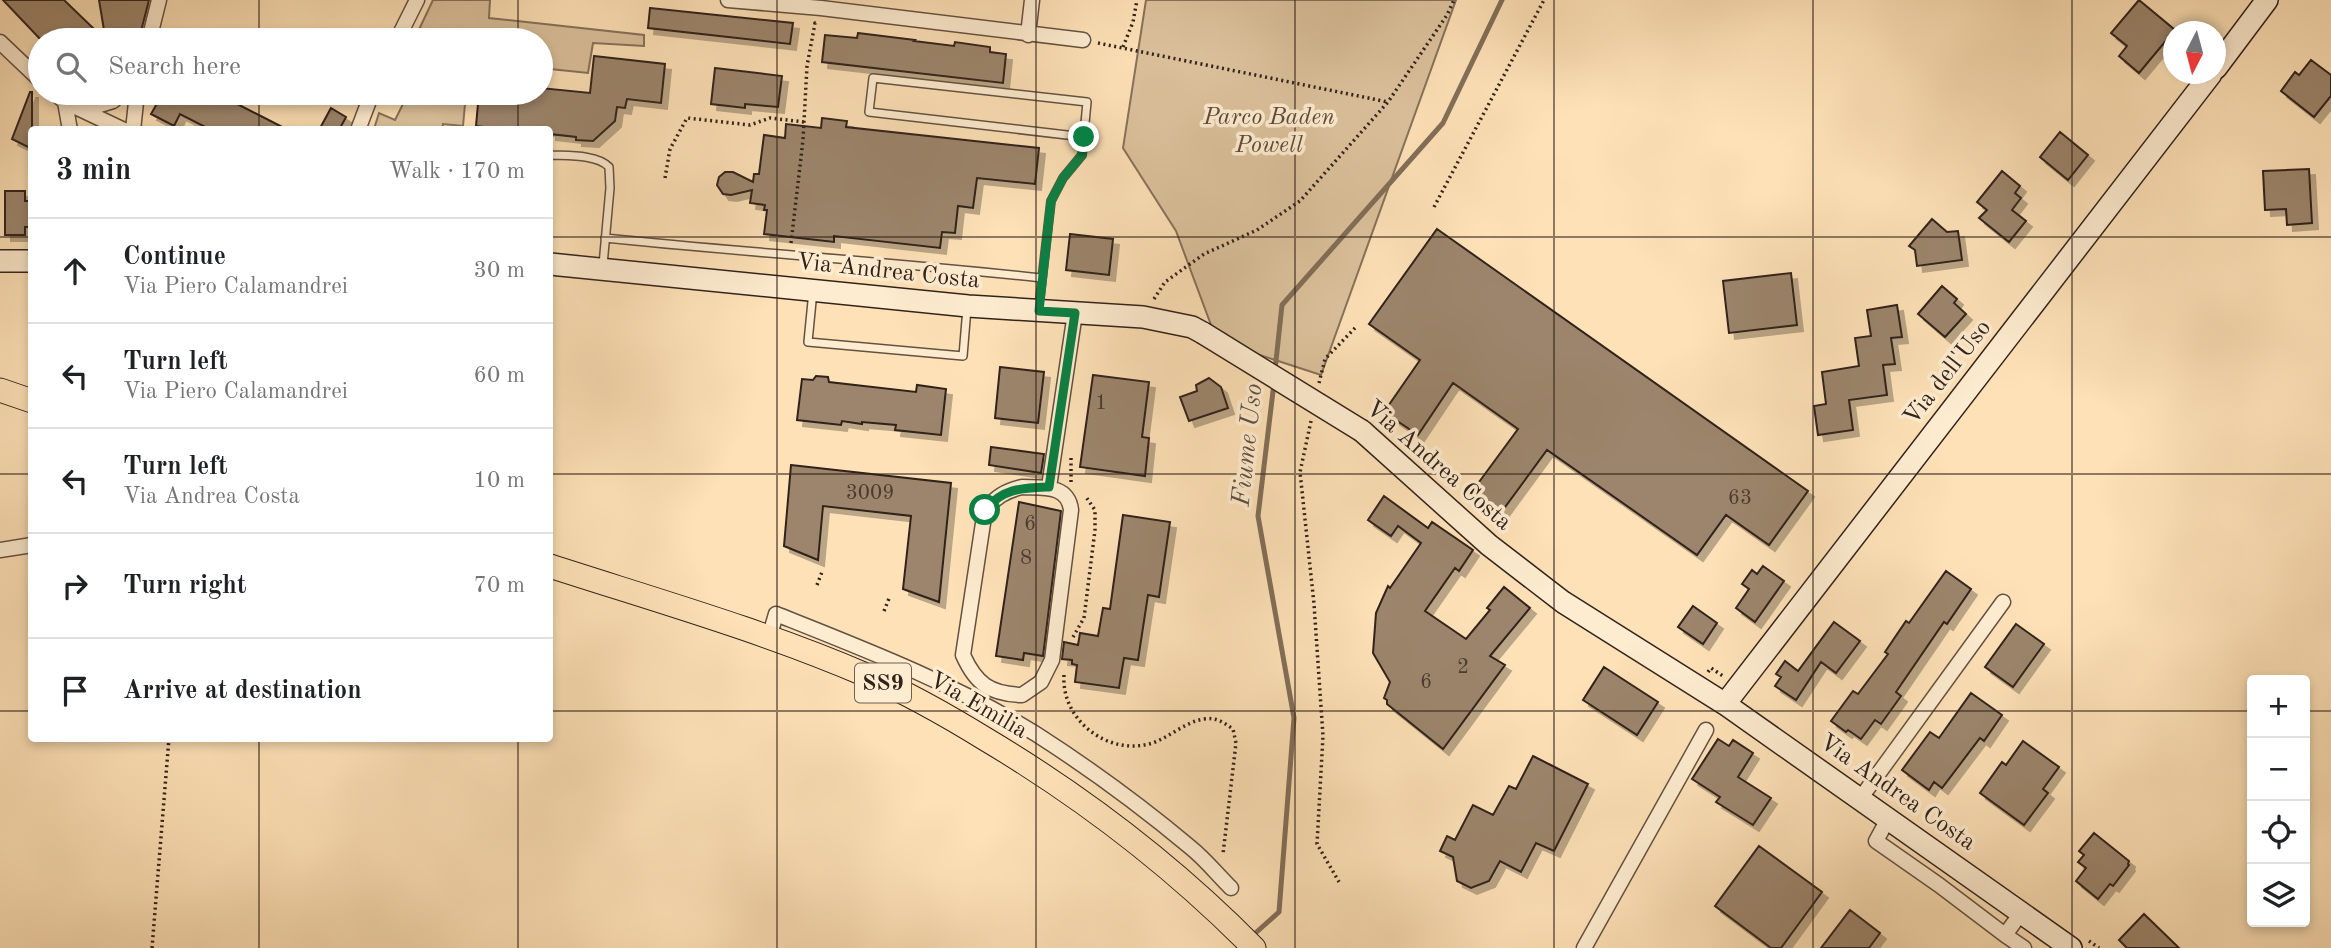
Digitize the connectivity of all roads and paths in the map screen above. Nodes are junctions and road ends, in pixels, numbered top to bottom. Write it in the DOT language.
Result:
graph roads {
  1 [pos="159,0"];
  2 [pos="417,0"];
  3 [pos="728,0"];
  4 [pos="1032,0"];
  5 [pos="1138,0"];
  6 [pos="1454,0"];
  7 [pos="1544,0"];
  8 [pos="2267,0"];
  9 [pos="804,4"];
  10 [pos="819,24"];
  11 [pos="152,28"];
  12 [pos="403,28"];
  13 [pos="1028,35"];
  14 [pos="1083,40"];
  15 [pos="0,42"];
  16 [pos="1123,47"];
  17 [pos="2226,55"];
  18 [pos="28,69"];
  19 [pos="2203,84"];
  20 [pos="1388,102"];
  21 [pos="63,105"];
  22 [pos="74,105"];
  23 [pos="100,105"];
  24 [pos="136,105"];
  25 [pos="367,105"];
  26 [pos="83,110"];
  27 [pos="804,122"];
  28 [pos="70,126"];
  29 [pos="116,126"];
  30 [pos="133,126"];
  31 [pos="360,126"];
  32 [pos="1084,137"];
  33 [pos="553,155"];
  34 [pos="665,178"];
  35 [pos="1434,207"];
  36 [pos="605,238"];
  37 [pos="790,256"];
  38 [pos="0,261"];
  39 [pos="28,261"];
  40 [pos="553,264"];
  41 [pos="602,270"];
  42 [pos="1041,278"];
  43 [pos="813,291"];
  44 [pos="968,306"];
  45 [pos="1039,311"];
  46 [pos="1075,313"];
  47 [pos="1143,317"];
  48 [pos="1355,328"];
  49 [pos="1319,387"];
  50 [pos="0,390"];
  51 [pos="28,400"];
  52 [pos="1313,411"];
  53 [pos="1071,447"];
  54 [pos="1071,484"];
  55 [pos="1049,487"];
  56 [pos="1079,491"];
  57 [pos="28,546"];
  58 [pos="0,550"];
  59 [pos="553,567"];
  60 [pos="822,572"];
  61 [pos="817,585"];
  62 [pos="890,596"];
  63 [pos="2003,602"];
  64 [pos="884,611"];
  65 [pos="769,638"];
  66 [pos="1069,648"];
  67 [pos="1064,671"];
  68 [pos="1725,704"];
  69 [pos="1706,730"];
  70 [pos="169,742"];
  71 [pos="1860,799"];
  72 [pos="1888,819"];
  73 [pos="1220,877"];
  74 [pos="1339,882"];
  75 [pos="1231,888"];
  76 [pos="2021,913"];
  77 [pos="2005,934"];
  78 [pos="152,948"];
  79 [pos="1254,948"];
  80 [pos="1584,948"];
  81 [pos="2024,948"];
  82 [pos="2071,948"];
  1 -- 11 [label="street"];
  2 -- 12 [label="street"];
  3 -- 9 [label="street"];
  4 -- 13 [label="street"];
  5 -- 16 [label="path"];
  6 -- 20 [label="path"];
  7 -- 35 [label="path"];
  8 -- 17 [label="street"];
  9 -- 13 [label="street"];
  10 -- 27 [label="path"];
  13 -- 14 [label="street"];
  14 -- 16 [label="path"];
  15 -- 18 [label="street"];
  16 -- 20 [label="path"];
  19 -- 68 [label="street, Via dell'Uso"];
  20 -- 47 [label="path"];
  21 -- 28 [label="street"];
  22 -- 26 [label="street"];
  23 -- 26 [label="street"];
  24 -- 30 [label="street"];
  25 -- 31 [label="street"];
  26 -- 29 [label="street"];
  27 -- 34 [label="path"];
  27 -- 37 [label="path"];
  32 -- 32 [label="lane"];
  32 -- 42 [label="lane"];
  33 -- 36 [label="lane"];
  36 -- 37 [label="lane"];
  36 -- 41 [label="lane"];
  37 -- 42 [label="lane"];
  38 -- 39 [label="street"];
  40 -- 41 [label="street, Via Andrea Costa"];
  41 -- 43 [label="street, Via Andrea Costa"];
  42 -- 45 [label="lane"];
  43 -- 44 [label="street, Via Andrea Costa"];
  43 -- 44 [label="lane"];
  44 -- 45 [label="street, Via Andrea Costa"];
  45 -- 46 [label="street, Via Andrea Costa"];
  46 -- 47 [label="street, Via Andrea Costa"];
  46 -- 55 [label="street"];
  47 -- 68 [label="street, Via Andrea Costa, bridge"];
  48 -- 49 [label="path"];
  50 -- 51 [label="main road"];
  52 -- 74 [label="path"];
  53 -- 54 [label="path"];
  55 -- 55 [label="street"];
  56 -- 66 [label="path"];
  57 -- 58 [label="street"];
  59 -- 65 [label="main road, Via Emilia / SS9"];
  60 -- 61 [label="path"];
  62 -- 64 [label="path"];
  63 -- 71 [label="street"];
  65 -- 73 [label="street"];
  65 -- 79 [label="main road, Via Emilia / SS9"];
  67 -- 73 [label="path"];
  68 -- 71 [label="street, Via Andrea Costa"];
  69 -- 80 [label="street"];
  70 -- 78 [label="path"];
  71 -- 72 [label="street, Via Andrea Costa"];
  72 -- 76 [label="street, Via Andrea Costa"];
  72 -- 77 [label="street"];
  73 -- 75 [label="street"];
  76 -- 77 [label="street"];
  76 -- 82 [label="street, Via Andrea Costa"];
  77 -- 81 [label="street"];
}
